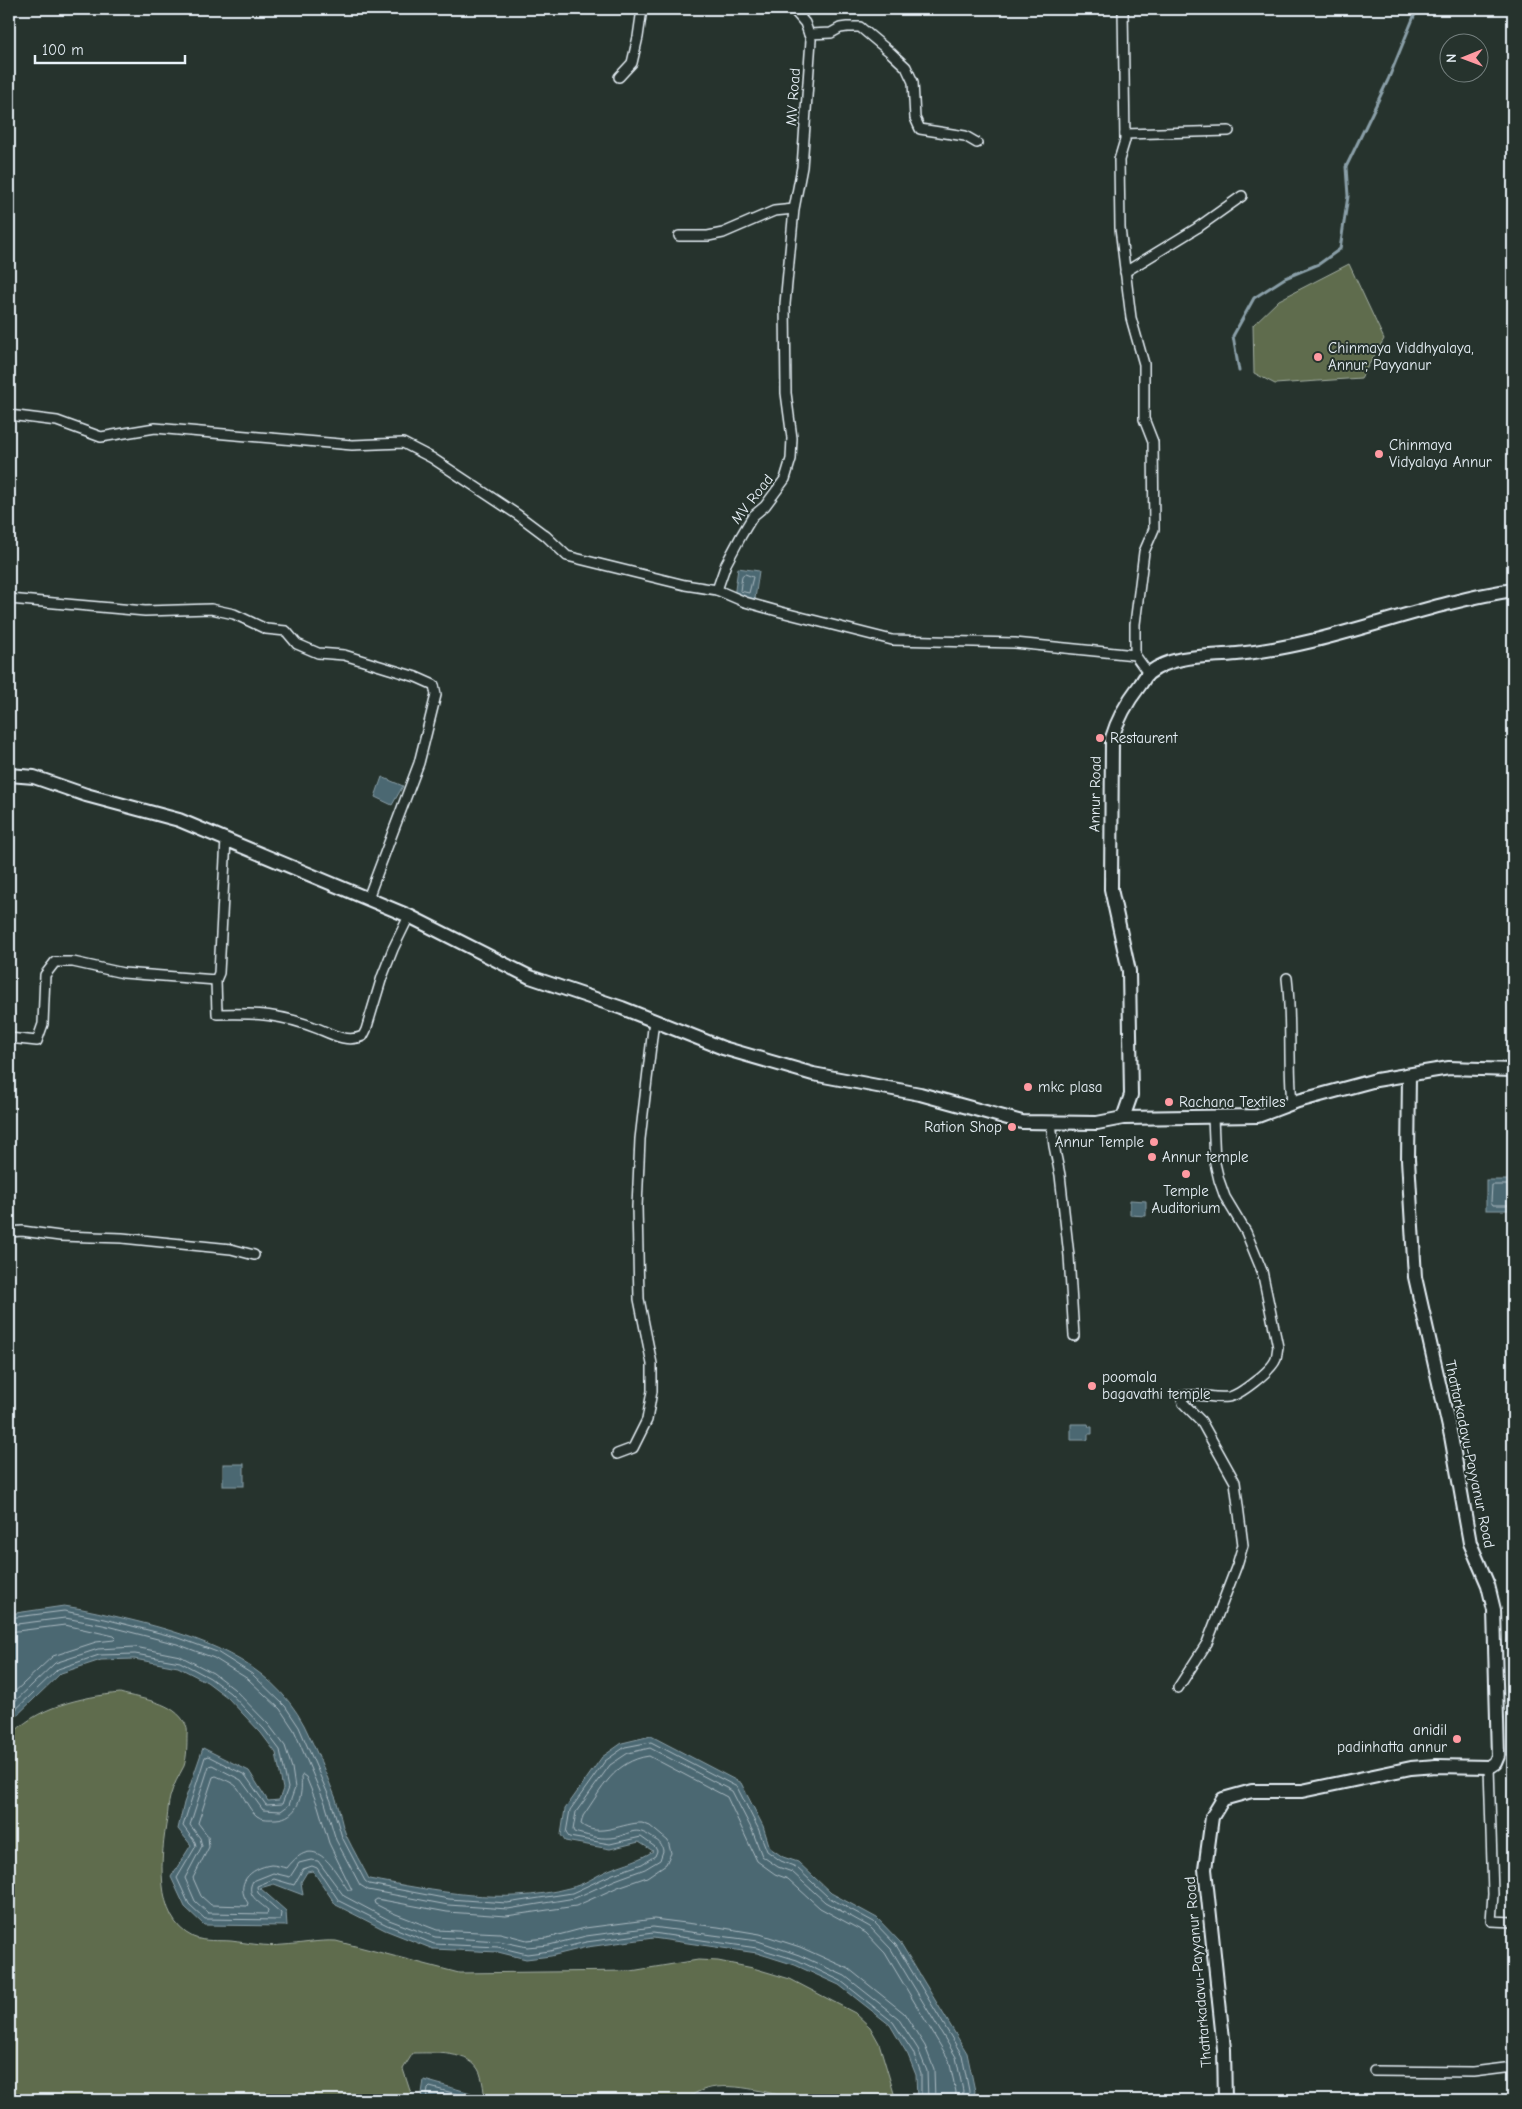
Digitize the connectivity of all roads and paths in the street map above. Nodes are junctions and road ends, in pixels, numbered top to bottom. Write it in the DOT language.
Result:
graph roads {
  1 [pos="642,9"];
  2 [pos="807,9"];
  3 [pos="1123,9"];
  4 [pos="796,12"];
  5 [pos="809,34"];
  6 [pos="619,77"];
  7 [pos="1229,131"];
  8 [pos="1125,134"];
  9 [pos="977,143"];
  10 [pos="1242,196"];
  11 [pos="794,209"];
  12 [pos="679,236"];
  13 [pos="1125,272"];
  14 [pos="9,415"];
  15 [pos="717,590"];
  16 [pos="1513,590"];
  17 [pos="9,599"];
  18 [pos="1136,655"];
  19 [pos="1148,674"];
  20 [pos="9,775"];
  21 [pos="226,839"];
  22 [pos="368,898"];
  23 [pos="409,916"];
  24 [pos="1287,978"];
  25 [pos="216,980"];
  26 [pos="654,1020"];
  27 [pos="9,1038"];
  28 [pos="1513,1070"];
  29 [pos="1409,1076"];
  30 [pos="1292,1103"];
  31 [pos="1213,1117"];
  32 [pos="1123,1118"];
  33 [pos="1051,1122"];
  34 [pos="9,1232"];
  35 [pos="254,1255"];
  36 [pos="1074,1336"];
  37 [pos="617,1454"];
  38 [pos="1178,1688"];
  39 [pos="1489,1767"];
  40 [pos="1513,1922"];
  41 [pos="1513,2067"];
  42 [pos="1374,2071"];
  43 [pos="1225,2100"];
  1 -- 6 [label="street"];
  2 -- 4 [label="street"];
  3 -- 8 [label="street"];
  4 -- 5 [label="street, MV Road"];
  5 -- 9 [label="street"];
  5 -- 11 [label="street, MV Road"];
  7 -- 8 [label="street"];
  8 -- 13 [label="street"];
  10 -- 13 [label="street"];
  11 -- 12 [label="street"];
  11 -- 15 [label="street, MV Road"];
  13 -- 18 [label="street"];
  14 -- 15 [label="street"];
  15 -- 18 [label="street"];
  16 -- 19 [label="main road, Annur Road"];
  17 -- 22 [label="street"];
  18 -- 19 [label="street"];
  19 -- 32 [label="main road, Annur Road"];
  20 -- 21 [label="main road"];
  21 -- 22 [label="main road"];
  21 -- 25 [label="street"];
  22 -- 23 [label="main road"];
  23 -- 25 [label="street"];
  23 -- 26 [label="main road"];
  24 -- 30 [label="street"];
  25 -- 27 [label="street"];
  26 -- 33 [label="main road"];
  26 -- 37 [label="street"];
  28 -- 29 [label="main road"];
  29 -- 30 [label="main road"];
  29 -- 39 [label="main road, Thattarkadavu-Payyanur Road"];
  30 -- 31 [label="main road"];
  31 -- 32 [label="main road"];
  31 -- 38 [label="street"];
  32 -- 33 [label="main road"];
  33 -- 36 [label="street"];
  34 -- 35 [label="street"];
  39 -- 40 [label="street"];
  39 -- 43 [label="main road, Thattarkadavu-Payyanur Road"];
  41 -- 42 [label="street"];
}
